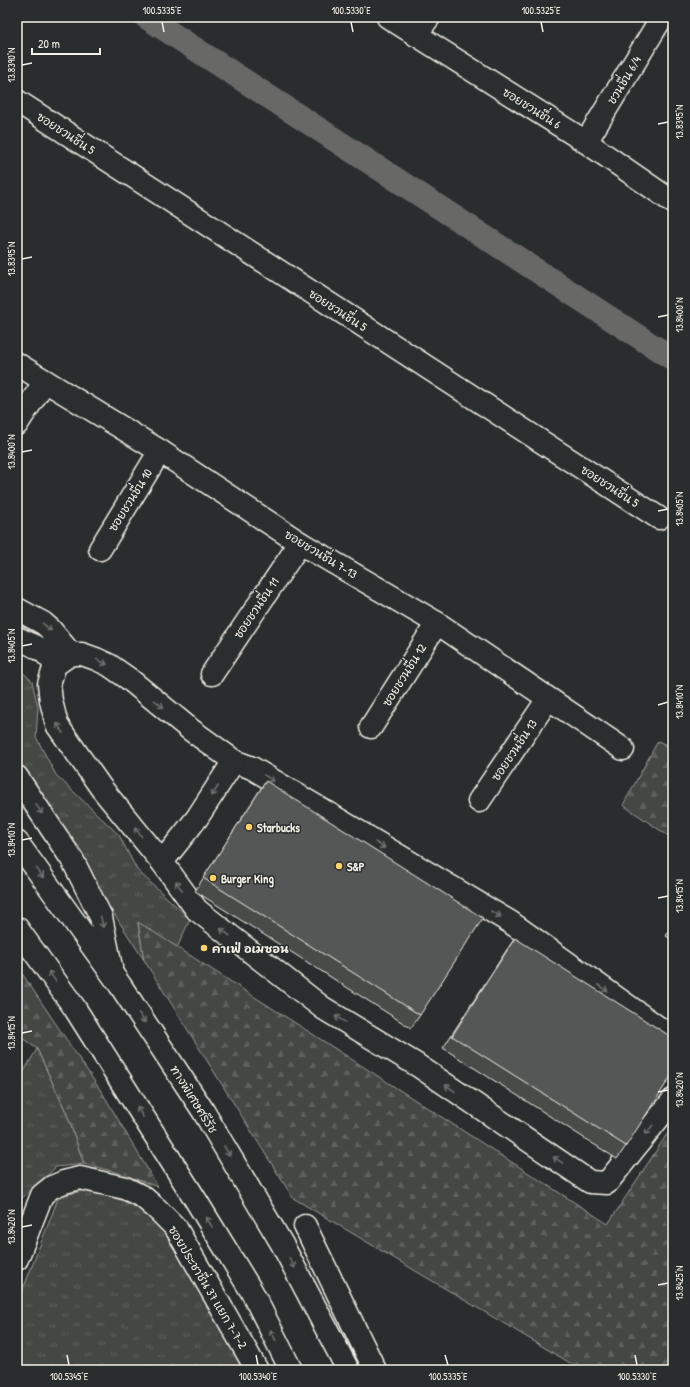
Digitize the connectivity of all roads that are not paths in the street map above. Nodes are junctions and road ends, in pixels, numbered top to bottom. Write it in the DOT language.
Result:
graph roads {
  1 [pos="388,17"];
  2 [pos="429,17"];
  3 [pos="662,17"];
  4 [pos="416,35"];
  5 [pos="17,101"];
  6 [pos="586,142"];
  7 [pos="673,202"];
  8 [pos="17,364"];
  9 [pos="45,381"];
  10 [pos="17,424"];
  11 [pos="160,451"];
  12 [pos="659,518"];
  13 [pos="300,542"];
  14 [pos="100,549"];
  15 [pos="17,609"];
  16 [pos="437,623"];
  17 [pos="17,638"];
  18 [pos="63,660"];
  19 [pos="212,674"];
  20 [pos="548,699"];
  21 [pos="371,727"];
  22 [pos="623,749"];
  23 [pos="234,761"];
  24 [pos="17,777"];
  25 [pos="480,801"];
  26 [pos="17,842"];
  27 [pos="162,862"];
  28 [pos="17,928"];
  29 [pos="117,980"];
  30 [pos="673,1038"];
  31 [pos="673,1100"];
  32 [pos="305,1226"];
  33 [pos="17,1259"];
  34 [pos="257,1370"];
  35 [pos="291,1370"];
  36 [pos="348,1370"];
  37 [pos="375,1370"];
  1 -- 4 [label="main road, ซอยชวนชื่น 6"];
  2 -- 4 [label="main road"];
  3 -- 6 [label="main road, ชวนชื่น 6/4"];
  4 -- 6 [label="main road, ซอยชวนชื่น 6"];
  5 -- 12 [label="main road, ซอยชวนชื่น 5"];
  6 -- 7 [label="main road, ซอยชวนชื่น 6"];
  8 -- 9 [label="main road, ซอยชวนชื่น 7-13"];
  9 -- 10 [label="main road"];
  9 -- 11 [label="main road, ซอยชวนชื่น 7-13"];
  11 -- 13 [label="main road, ซอยชวนชื่น 7-13"];
  11 -- 14 [label="main road, ซอยชวนชื่น 10"];
  13 -- 16 [label="main road, ซอยชวนชื่น 7-13"];
  13 -- 19 [label="main road, ซอยชวนชื่น 11"];
  15 -- 18 [label="main road, one-way"];
  16 -- 20 [label="main road, ซอยชวนชื่น 7-13"];
  16 -- 21 [label="main road, ซอยชวนชื่น 12"];
  17 -- 18 [label="main road"];
  18 -- 23 [label="main road, one-way"];
  27 -- 18 [label="main road, one-way"];
  20 -- 22 [label="main road, ซอยชวนชื่น 7-13"];
  20 -- 25 [label="main road, ซอยชวนชื่น 13"];
  23 -- 27 [label="main road, one-way"];
  23 -- 30 [label="main road, one-way"];
  24 -- 29 [label="main road, one-way"];
  26 -- 29 [label="main road, ทางพิเศษศรีรัช, one-way"];
  31 -- 27 [label="main road, one-way"];
  35 -- 28 [label="main road, one-way"];
  29 -- 36 [label="main road, ทางพิเศษศรีรัช, one-way"];
  32 -- 37 [label="main road"];
  33 -- 34 [label="main road, ซอยประชาชื่น 37 แยก 7-7-2"];
}
